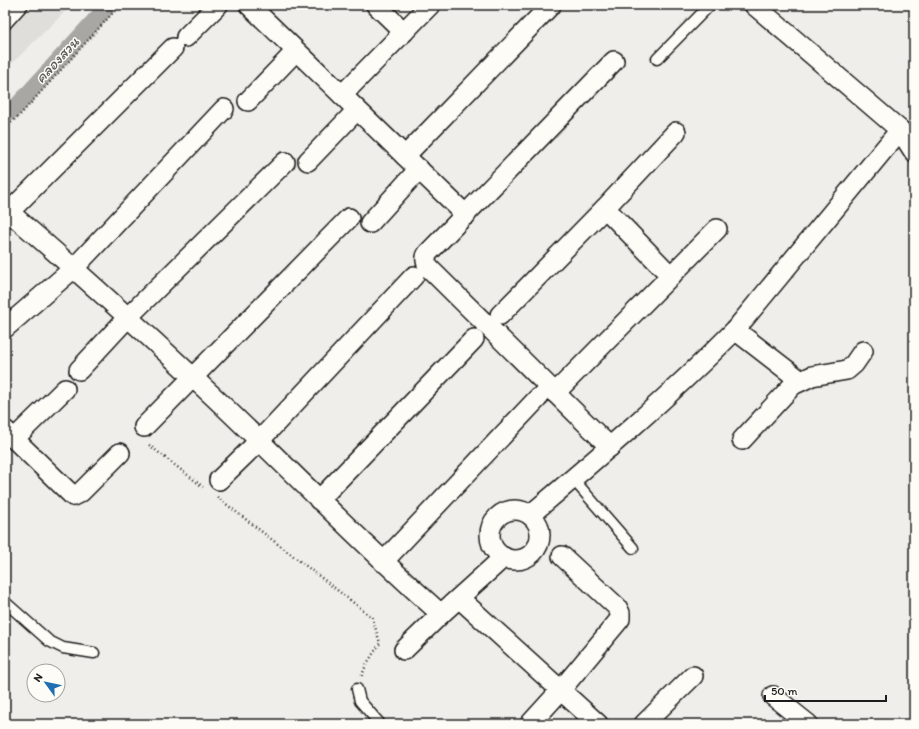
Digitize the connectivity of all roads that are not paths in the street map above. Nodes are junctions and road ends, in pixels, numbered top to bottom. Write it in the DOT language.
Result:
graph roads {
  1 [pos="5,5"];
  2 [pos="23,5"];
  3 [pos="218,5"];
  4 [pos="249,5"];
  5 [pos="376,5"];
  6 [pos="430,5"];
  7 [pos="551,5"];
  8 [pos="710,5"];
  9 [pos="754,5"];
  10 [pos="15,13"];
  11 [pos="5,25"];
  12 [pos="404,32"];
  13 [pos="296,51"];
  14 [pos="657,59"];
  15 [pos="614,61"];
  16 [pos="342,95"];
  17 [pos="248,101"];
  18 [pos="224,109"];
  19 [pos="357,110"];
  20 [pos="900,130"];
  21 [pos="676,132"];
  22 [pos="914,152"];
  23 [pos="405,156"];
  24 [pos="308,161"];
  25 [pos="285,162"];
  26 [pos="419,169"];
  27 [pos="605,208"];
  28 [pos="7,214"];
  29 [pos="466,215"];
  30 [pos="348,218"];
  31 [pos="370,223"];
  32 [pos="717,229"];
  33 [pos="74,268"];
  34 [pos="414,276"];
  35 [pos="671,276"];
  36 [pos="500,315"];
  37 [pos="128,317"];
  38 [pos="5,328"];
  39 [pos="735,330"];
  40 [pos="474,339"];
  41 [pos="862,351"];
  42 [pos="79,370"];
  43 [pos="194,378"];
  44 [pos="801,380"];
  45 [pos="65,389"];
  46 [pos="546,396"];
  47 [pos="9,434"];
  48 [pos="146,436"];
  49 [pos="742,440"];
  50 [pos="259,441"];
  51 [pos="610,447"];
  52 [pos="120,453"];
  53 [pos="573,479"];
  54 [pos="214,488"];
  55 [pos="319,500"];
  56 [pos="530,515"];
  57 [pos="633,548"];
  58 [pos="562,556"];
  59 [pos="504,557"];
  60 [pos="383,562"];
  61 [pos="459,598"];
  62 [pos="5,602"];
  63 [pos="441,614"];
  64 [pos="404,650"];
  65 [pos="94,653"];
  66 [pos="693,676"];
  67 [pos="357,689"];
  68 [pos="560,691"];
  69 [pos="773,696"];
  70 [pos="380,724"];
  71 [pos="530,724"];
  72 [pos="598,724"];
  73 [pos="644,724"];
  74 [pos="808,724"];
  1 -- 10 [label="lane"];
  2 -- 10 [label="lane"];
  3 -- 28 [label="street"];
  4 -- 13 [label="street"];
  5 -- 12 [label="street"];
  6 -- 12 [label="street"];
  7 -- 23 [label="street"];
  8 -- 14 [label="lane"];
  9 -- 20 [label="street"];
  10 -- 11 [label="lane"];
  12 -- 16 [label="street"];
  13 -- 16 [label="street"];
  13 -- 17 [label="street"];
  15 -- 29 [label="street"];
  16 -- 19 [label="street"];
  18 -- 33 [label="street"];
  19 -- 23 [label="street"];
  19 -- 24 [label="street"];
  20 -- 22 [label="street"];
  20 -- 39 [label="street"];
  21 -- 27 [label="street"];
  23 -- 26 [label="street"];
  25 -- 37 [label="street"];
  26 -- 29 [label="street"];
  26 -- 31 [label="street"];
  27 -- 35 [label="street"];
  27 -- 36 [label="street"];
  28 -- 33 [label="street"];
  29 -- 46 [label="street"];
  30 -- 43 [label="street"];
  32 -- 35 [label="street"];
  33 -- 37 [label="street"];
  33 -- 38 [label="street"];
  34 -- 50 [label="street"];
  35 -- 46 [label="street"];
  37 -- 42 [label="street"];
  37 -- 43 [label="street"];
  39 -- 44 [label="street"];
  39 -- 51 [label="street"];
  40 -- 55 [label="street"];
  41 -- 44 [label="street"];
  43 -- 48 [label="street"];
  43 -- 50 [label="street"];
  44 -- 49 [label="street"];
  45 -- 47 [label="street"];
  46 -- 51 [label="street"];
  46 -- 60 [label="street"];
  47 -- 52 [label="street"];
  50 -- 54 [label="street"];
  50 -- 55 [label="street"];
  51 -- 53 [label="street"];
  53 -- 56 [label="street"];
  53 -- 57 [label="lane"];
  55 -- 60 [label="street"];
  56 -- 59 [label="street"];
  56 -- 59 [label="street"];
  58 -- 68 [label="street"];
  59 -- 61 [label="street"];
  60 -- 63 [label="street"];
  61 -- 63 [label="street"];
  61 -- 68 [label="street"];
  62 -- 65 [label="lane"];
  63 -- 64 [label="street"];
  66 -- 73 [label="street"];
  67 -- 70 [label="lane"];
  68 -- 71 [label="street"];
  68 -- 72 [label="street"];
  69 -- 74 [label="street"];
}
